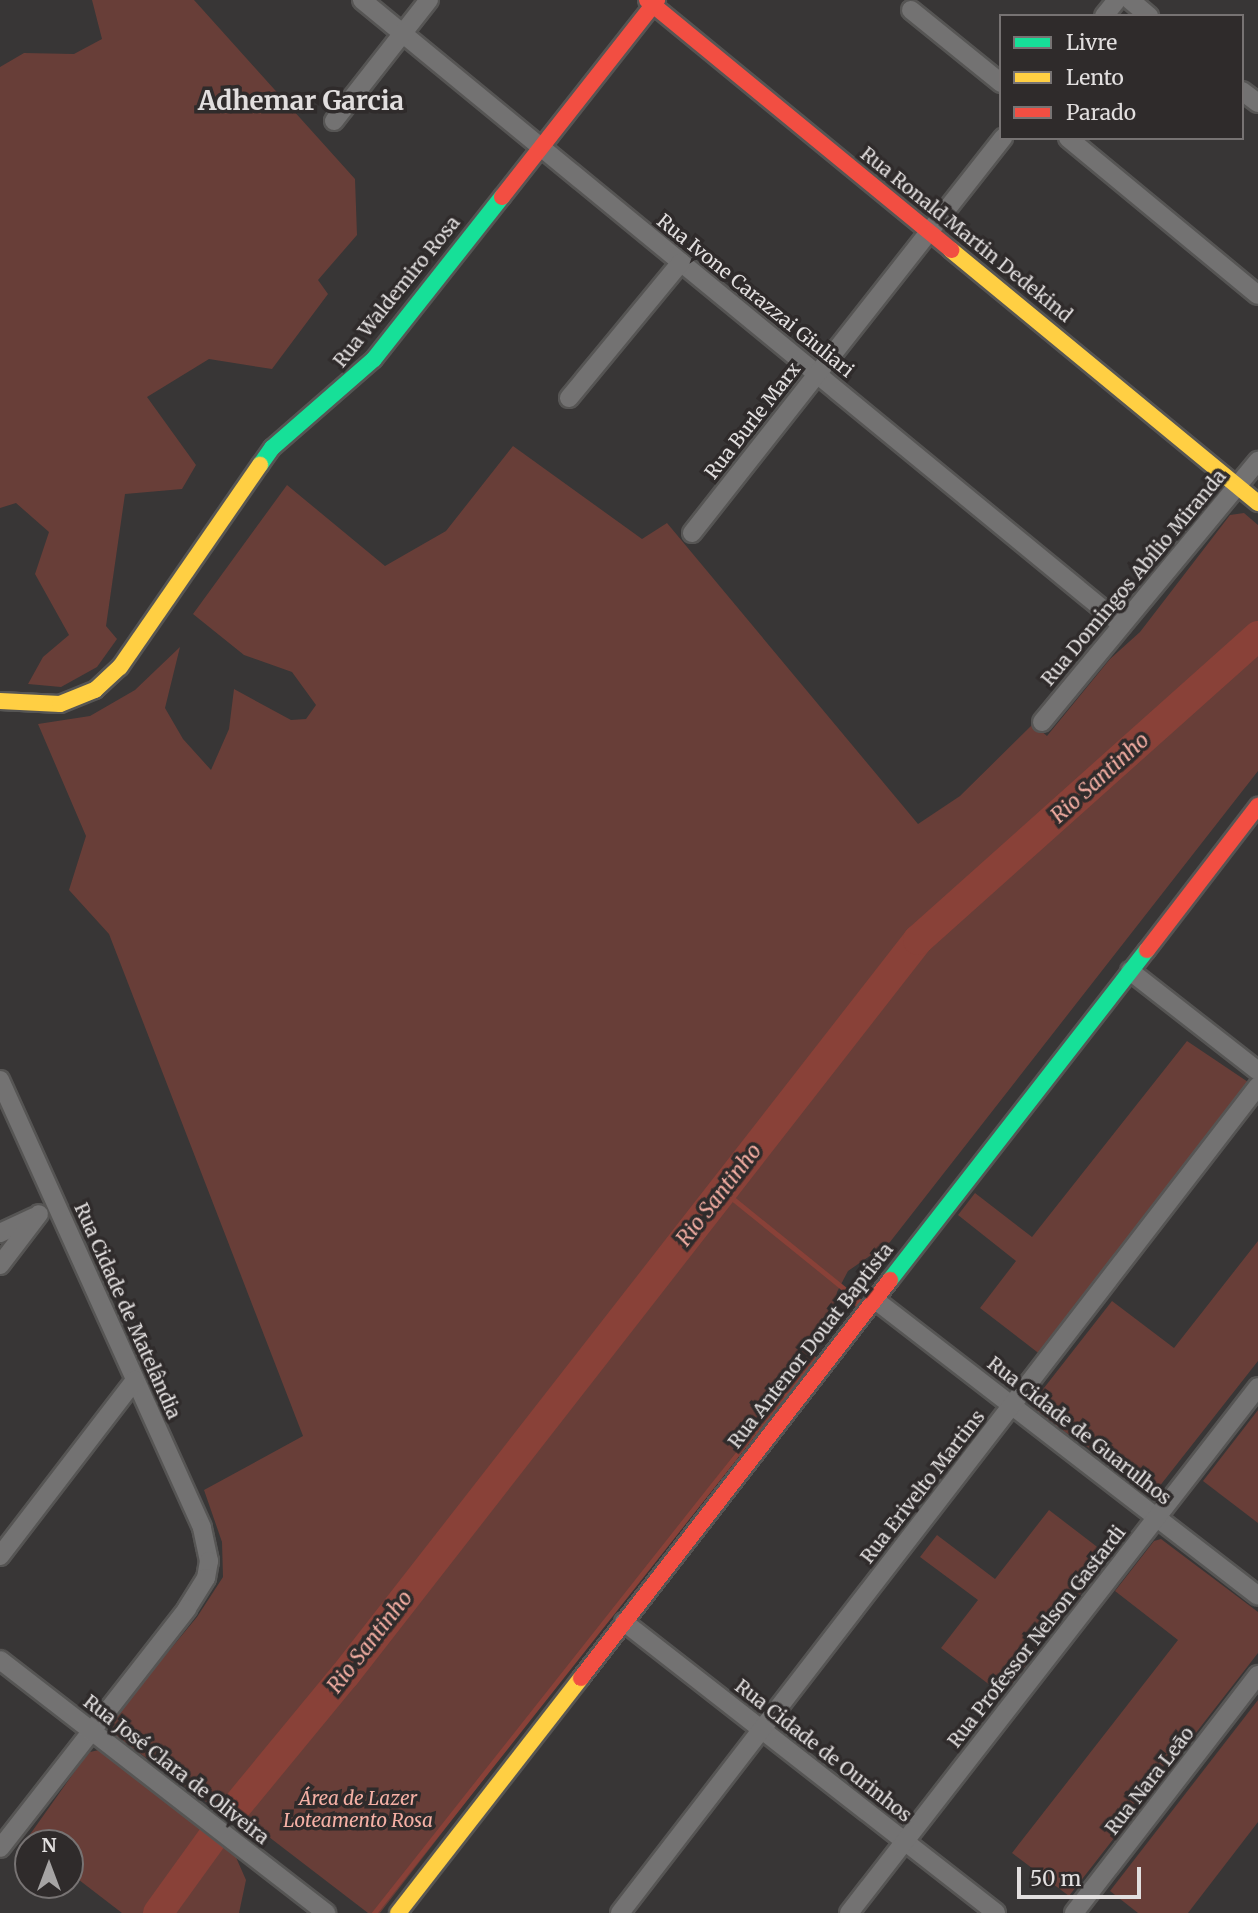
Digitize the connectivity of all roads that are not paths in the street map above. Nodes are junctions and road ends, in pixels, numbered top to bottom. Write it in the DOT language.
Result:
graph roads {
  1 [pos="362,0"];
  2 [pos="429,0"];
  3 [pos="1117,0"];
  4 [pos="1130,0"];
  5 [pos="653,2"];
  6 [pos="911,10"];
  7 [pos="1106,14"];
  8 [pos="1147,14"];
  9 [pos="403,34"];
  10 [pos="999,81"];
  11 [pos="1244,92"];
  12 [pos="1258,103"];
  13 [pos="334,121"];
  14 [pos="1001,140"];
  15 [pos="1070,140"];
  16 [pos="541,147"];
  17 [pos="929,232"];
  18 [pos="681,262"];
  19 [pos="1258,295"];
  20 [pos="817,374"];
  21 [pos="569,398"];
  22 [pos="1258,461"];
  23 [pos="1237,486"];
  24 [pos="1258,503"];
  25 [pos="692,533"];
  26 [pos="1122,625"];
  27 [pos="0,701"];
  28 [pos="1042,722"];
  29 [pos="1258,806"];
  30 [pos="1129,971"];
  31 [pos="1258,1071"];
  32 [pos="0,1080"];
  33 [pos="1258,1086"];
  34 [pos="57,1206"];
  35 [pos="39,1214"];
  36 [pos="0,1233"];
  37 [pos="0,1265"];
  38 [pos="874,1299"];
  39 [pos="135,1380"];
  40 [pos="1258,1387"];
  41 [pos="1012,1405"];
  42 [pos="1156,1518"];
  43 [pos="0,1556"];
  44 [pos="1258,1596"];
  45 [pos="624,1622"];
  46 [pos="0,1660"];
  47 [pos="1258,1675"];
  48 [pos="762,1730"];
  49 [pos="92,1731"];
  50 [pos="905,1842"];
  51 [pos="0,1848"];
  52 [pos="326,1913"];
  53 [pos="398,1913"];
  54 [pos="620,1913"];
  55 [pos="849,1913"];
  56 [pos="996,1913"];
  57 [pos="1074,1913"];
  1 -- 9 [label="street, Rua Ivone Carazzai Giuliari"];
  2 -- 9 [label="street"];
  3 -- 7 [label="street"];
  4 -- 8 [label="street"];
  5 -- 16 [label="street, Rua Waldemiro Rosa"];
  5 -- 17 [label="street, Rua Ronald Martin Dedekind"];
  6 -- 10 [label="street"];
  9 -- 13 [label="street"];
  9 -- 16 [label="street, Rua Ivone Carazzai Giuliari"];
  11 -- 12 [label="street"];
  14 -- 17 [label="street, Rua Burle Marx"];
  15 -- 19 [label="street"];
  16 -- 18 [label="street, Rua Ivone Carazzai Giuliari"];
  16 -- 27 [label="street, Rua Waldemiro Rosa"];
  17 -- 20 [label="street, Rua Burle Marx"];
  17 -- 23 [label="street, Rua Ronald Martin Dedekind"];
  18 -- 20 [label="street, Rua Ivone Carazzai Giuliari"];
  18 -- 21 [label="street"];
  20 -- 25 [label="street, Rua Burle Marx"];
  20 -- 26 [label="street, Rua Ivone Carazzai Giuliari"];
  22 -- 23 [label="street, Rua Domingos Abílio Miranda"];
  23 -- 24 [label="street, Rua Ronald Martin Dedekind"];
  23 -- 26 [label="street, Rua Domingos Abílio Miranda"];
  26 -- 28 [label="street, Rua Domingos Abílio Miranda"];
  29 -- 30 [label="street, Rua Antenor Douat Baptista"];
  30 -- 31 [label="street"];
  30 -- 38 [label="street, Rua Antenor Douat Baptista"];
  32 -- 34 [label="street, Rua Cidade de Matelândia"];
  33 -- 41 [label="street, Rua Erivelto Martins"];
  34 -- 35 [label="street"];
  34 -- 39 [label="street, Rua Cidade de Matelândia"];
  35 -- 36 [label="street"];
  35 -- 37 [label="street"];
  38 -- 41 [label="street, Rua Cidade de Guarulhos"];
  38 -- 45 [label="street, Rua Antenor Douat Baptista"];
  39 -- 43 [label="street"];
  39 -- 49 [label="street, Rua Cidade de Matelândia"];
  40 -- 42 [label="street, Rua Professor Nelson Gastardi"];
  41 -- 42 [label="street, Rua Cidade de Guarulhos"];
  41 -- 48 [label="street, Rua Erivelto Martins"];
  42 -- 44 [label="street, Rua Cidade de Guarulhos"];
  42 -- 50 [label="street, Rua Professor Nelson Gastardi"];
  45 -- 48 [label="street, Rua Cidade de Ourinhos"];
  45 -- 53 [label="street, Rua Antenor Douat Baptista"];
  46 -- 49 [label="street, Rua José Clara de Oliveira"];
  47 -- 57 [label="street, Rua Nara Leão"];
  48 -- 50 [label="street, Rua Cidade de Ourinhos"];
  48 -- 54 [label="street, Rua Erivelto Martins"];
  49 -- 51 [label="street"];
  49 -- 52 [label="street, Rua José Clara de Oliveira"];
  50 -- 55 [label="street, Rua Professor Nelson Gastardi"];
  50 -- 56 [label="street, Rua Cidade de Ourinhos"];
}
